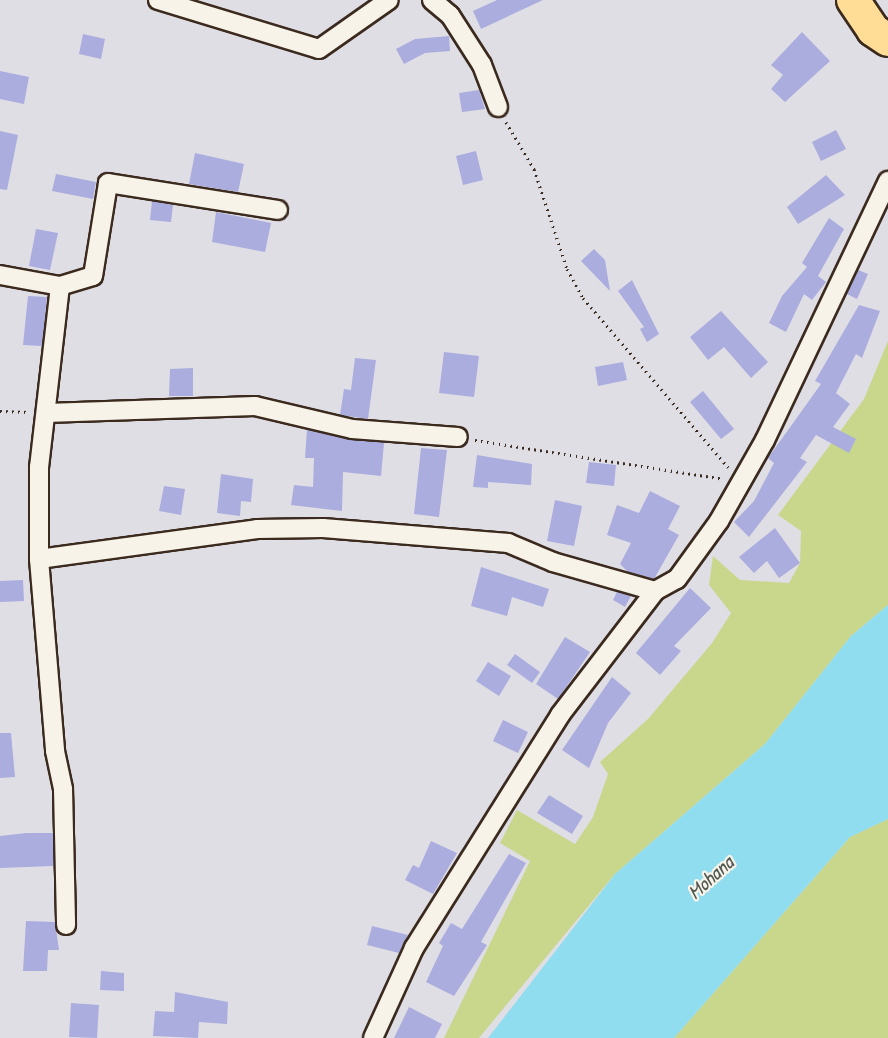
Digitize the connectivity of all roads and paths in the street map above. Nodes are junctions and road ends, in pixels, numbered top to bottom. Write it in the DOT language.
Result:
graph roads {
  1 [pos="158,0"];
  2 [pos="389,0"];
  3 [pos="432,0"];
  4 [pos="853,0"];
  5 [pos="881,35"];
  6 [pos="498,107"];
  7 [pos="888,181"];
  8 [pos="278,210"];
  9 [pos="0,275"];
  10 [pos="60,286"];
  11 [pos="0,411"];
  12 [pos="46,413"];
  13 [pos="458,437"];
  14 [pos="741,482"];
  15 [pos="39,559"];
  16 [pos="656,591"];
  17 [pos="66,925"];
  18 [pos="373,1038"];
  1 -- 2 [label="street"];
  3 -- 6 [label="street"];
  4 -- 5 [label="highway"];
  6 -- 14 [label="path"];
  7 -- 14 [label="street"];
  8 -- 10 [label="street"];
  9 -- 10 [label="street"];
  10 -- 12 [label="street"];
  11 -- 12 [label="path"];
  12 -- 13 [label="street"];
  12 -- 15 [label="street"];
  13 -- 14 [label="path"];
  14 -- 16 [label="street"];
  15 -- 16 [label="street"];
  15 -- 17 [label="street"];
  16 -- 18 [label="street"];
}
